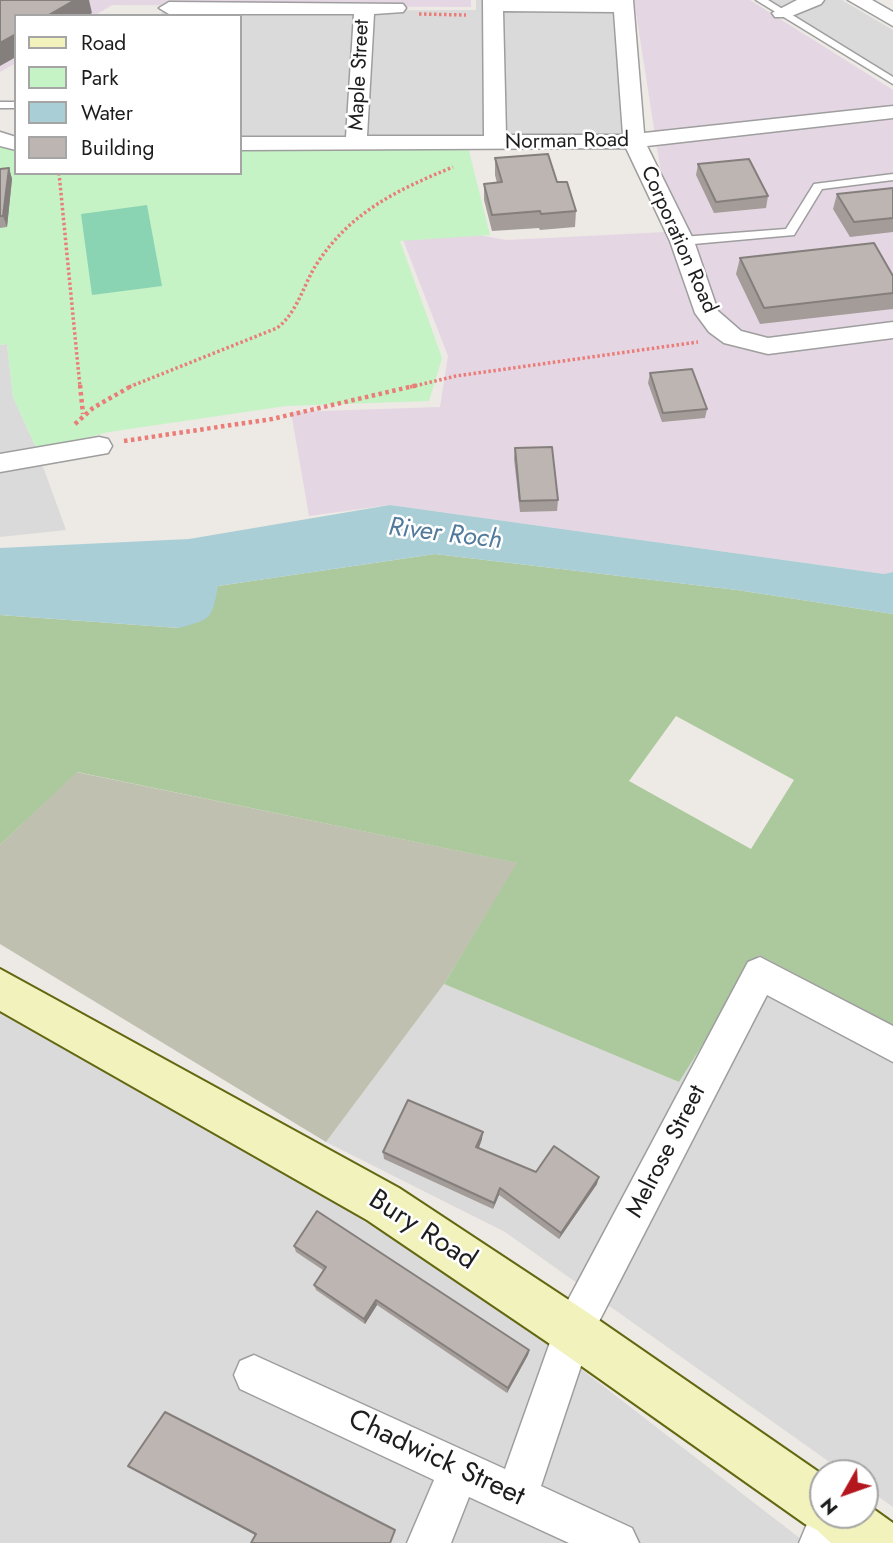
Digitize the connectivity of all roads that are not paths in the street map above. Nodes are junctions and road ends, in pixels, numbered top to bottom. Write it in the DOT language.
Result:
graph roads {
  1 [pos="761,0"];
  2 [pos="814,0"];
  3 [pos="858,0"];
  4 [pos="493,2"];
  5 [pos="623,3"];
  6 [pos="169,8"];
  7 [pos="364,8"];
  8 [pos="396,9"];
  9 [pos="782,13"];
  10 [pos="218,14"];
  11 [pos="242,17"];
  12 [pos="893,20"];
  13 [pos="893,81"];
  14 [pos="893,112"];
  15 [pos="634,141"];
  16 [pos="356,142"];
  17 [pos="495,143"];
  18 [pos="242,144"];
  19 [pos="893,177"];
  20 [pos="682,241"];
  21 [pos="893,330"];
  22 [pos="99,446"];
  23 [pos="0,463"];
  24 [pos="0,989"];
  25 [pos="893,1045"];
  26 [pos="573,1331"];
  27 [pos="254,1375"];
  28 [pos="459,1470"];
  29 [pos="809,1496"];
  30 [pos="516,1497"];
  31 [pos="855,1529"];
  32 [pos="429,1543"];
  33 [pos="617,1543"];
  34 [pos="876,1543"];
  1 -- 9 [label="lane"];
  2 -- 9 [label="street"];
  3 -- 12 [label="street"];
  4 -- 5 [label="street"];
  4 -- 17 [label="street"];
  5 -- 15 [label="street"];
  6 -- 10 [label="street"];
  7 -- 8 [label="street"];
  7 -- 11 [label="street"];
  7 -- 16 [label="street, Maple Street"];
  9 -- 13 [label="lane"];
  14 -- 15 [label="street, Norman Road"];
  15 -- 17 [label="street, Norman Road"];
  15 -- 20 [label="street, Corporation Road"];
  16 -- 17 [label="street, Norman Road"];
  16 -- 18 [label="street, Norman Road"];
  19 -- 20 [label="lane"];
  20 -- 21 [label="street, Corporation Road"];
  22 -- 23 [label="street"];
  24 -- 26 [label="main road, Bury Road"];
  25 -- 26 [label="street, Melrose Street"];
  26 -- 29 [label="main road, Bury Road"];
  26 -- 30 [label="street, Melrose Street"];
  27 -- 28 [label="street, Chadwick Street"];
  28 -- 30 [label="street, Chadwick Street"];
  28 -- 32 [label="street"];
  30 -- 33 [label="street, Chadwick Street"];
  31 -- 34 [label="main road"];
}
